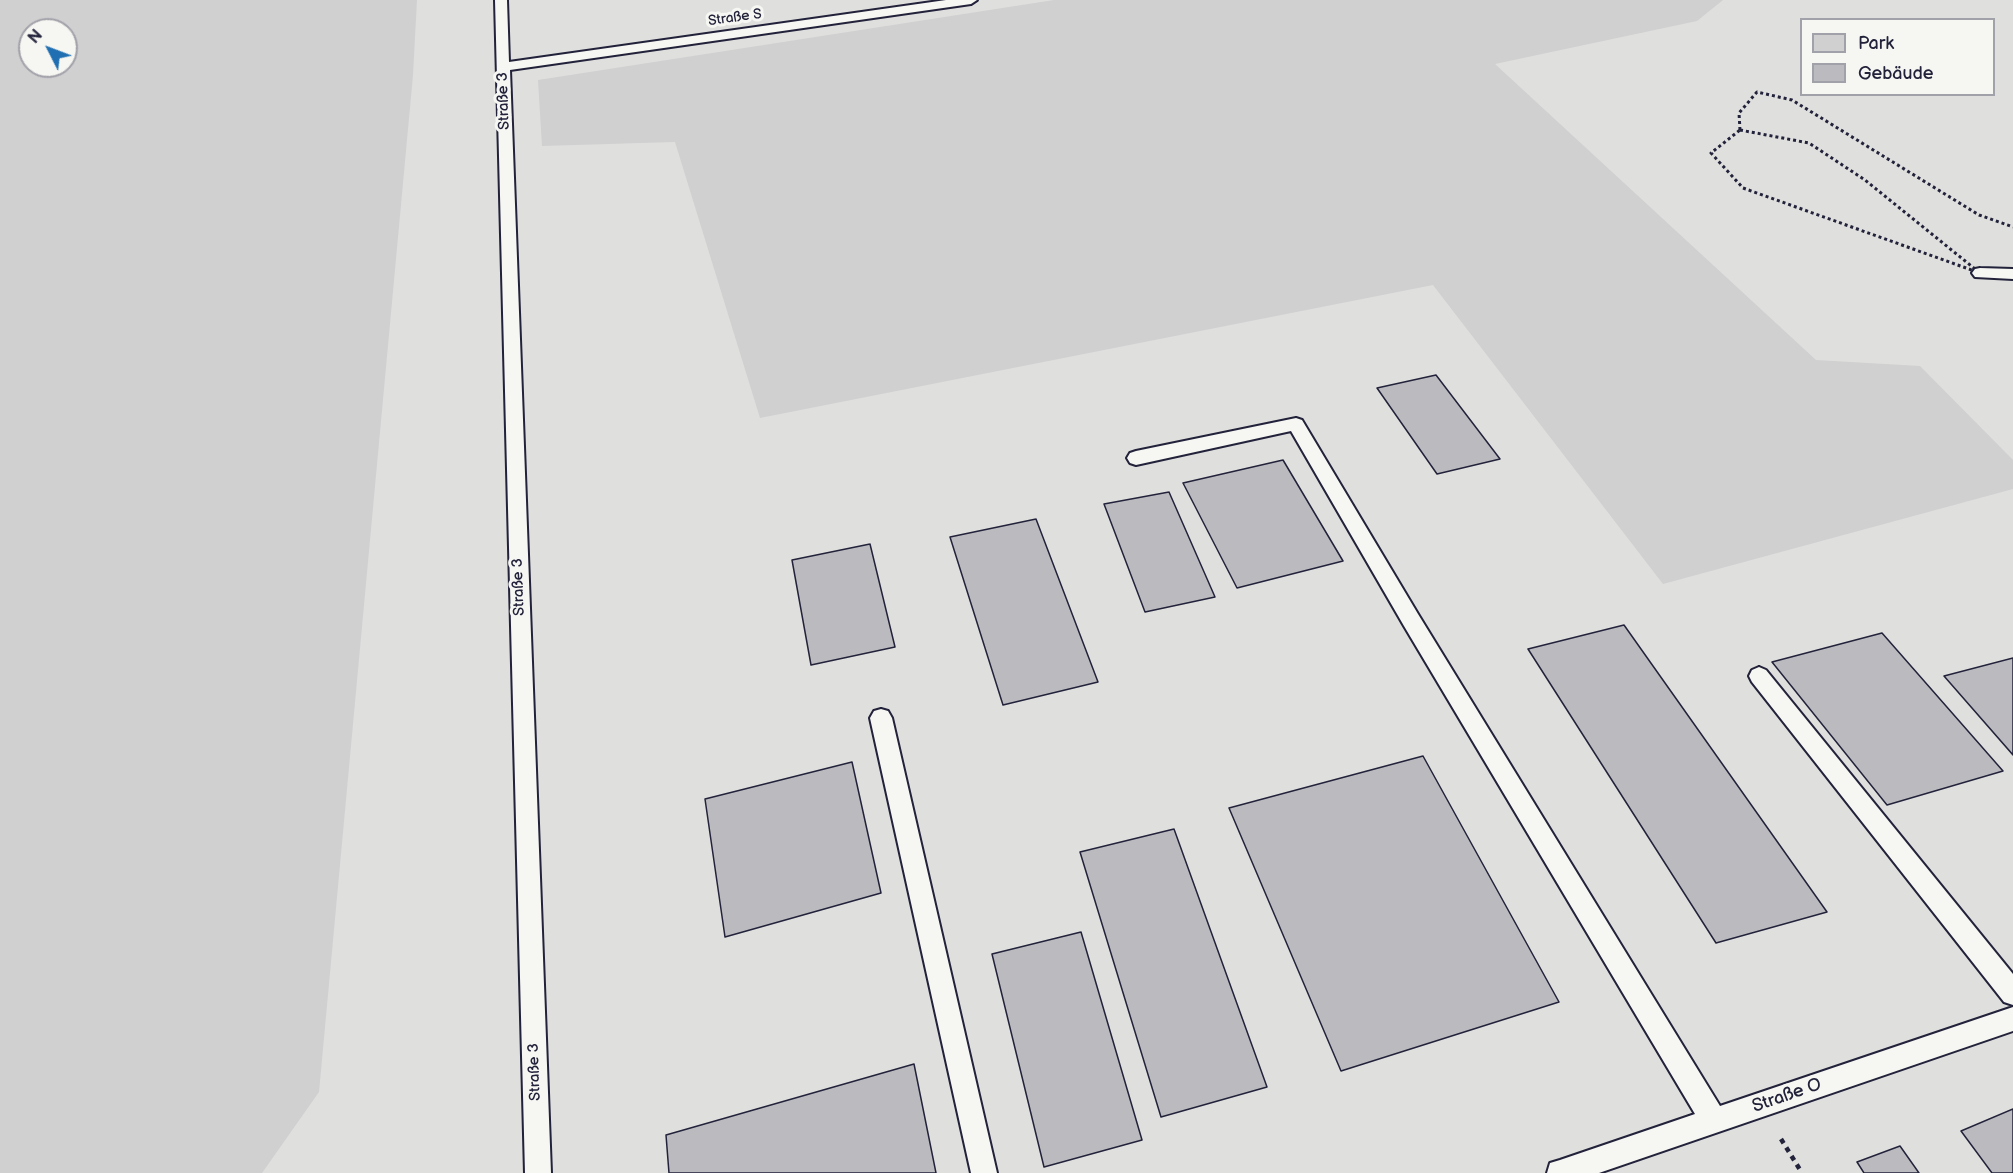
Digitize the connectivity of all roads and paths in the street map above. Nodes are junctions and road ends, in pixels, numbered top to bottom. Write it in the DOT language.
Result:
graph roads {
  1 [pos="501,0"];
  2 [pos="971,0"];
  3 [pos="503,67"];
  4 [pos="1740,130"];
  5 [pos="2013,227"];
  6 [pos="1980,273"];
  7 [pos="2013,274"];
  8 [pos="1136,458"];
  9 [pos="1759,676"];
  10 [pos="881,718"];
  11 [pos="2013,993"];
  12 [pos="2013,1019"];
  13 [pos="1714,1121"];
  14 [pos="538,1173"];
  15 [pos="984,1173"];
  16 [pos="1560,1173"];
  1 -- 3 [label="lane, Straße 3"];
  2 -- 3 [label="lane, Straße S"];
  3 -- 14 [label="lane, Straße 3"];
  4 -- 5 [label="path"];
  4 -- 6 [label="path"];
  4 -- 6 [label="path"];
  6 -- 7 [label="lane"];
  8 -- 13 [label="lane"];
  9 -- 11 [label="lane"];
  10 -- 15 [label="lane"];
  12 -- 13 [label="lane, Straße O"];
  13 -- 16 [label="lane, Straße O"];
}
